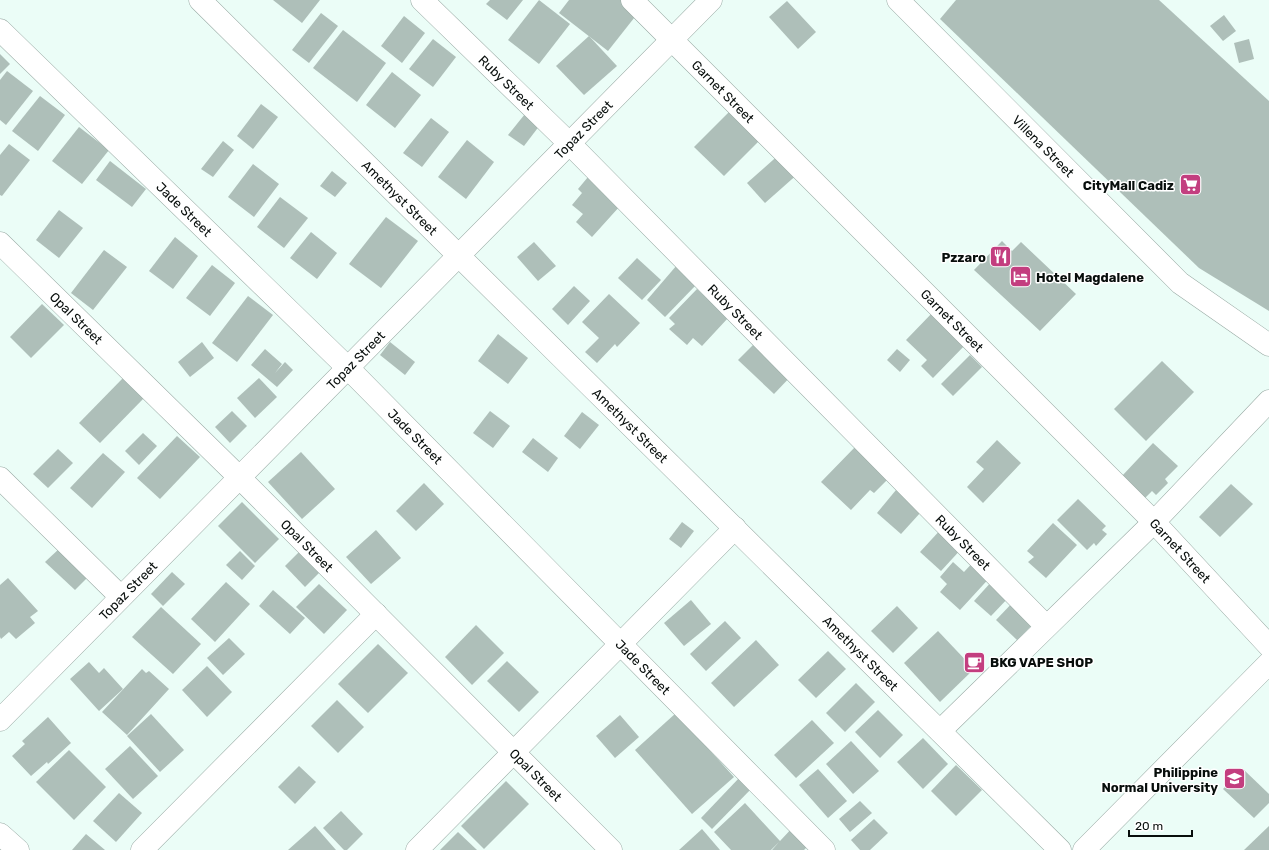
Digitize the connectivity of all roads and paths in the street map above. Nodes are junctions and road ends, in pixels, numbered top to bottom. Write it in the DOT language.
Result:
graph roads {
  1 [pos="200,0"];
  2 [pos="422,0"];
  3 [pos="632,0"];
  4 [pos="711,0"];
  5 [pos="898,0"];
  6 [pos="0,30"];
  7 [pos="671,40"];
  8 [pos="570,144"];
  9 [pos="0,243"];
  10 [pos="459,256"];
  11 [pos="1269,345"];
  12 [pos="348,368"];
  13 [pos="1269,401"];
  14 [pos="239,477"];
  15 [pos="0,478"];
  16 [pos="1154,522"];
  17 [pos="735,528"];
  18 [pos="121,597"];
  19 [pos="376,614"];
  20 [pos="1046,626"];
  21 [pos="620,644"];
  22 [pos="1269,646"];
  23 [pos="1269,663"];
  24 [pos="3,711"];
  25 [pos="940,731"];
  26 [pos="514,752"];
  27 [pos="0,834"];
  28 [pos="18,850"];
  29 [pos="142,850"];
  30 [pos="417,850"];
  31 [pos="611,850"];
  32 [pos="824,850"];
  33 [pos="1060,850"];
  34 [pos="1084,850"];
  1 -- 10 [label="street, Amethyst Street"];
  2 -- 8 [label="street, Ruby Street"];
  3 -- 7 [label="street, Garnet Street"];
  4 -- 7 [label="street, Topaz Street"];
  5 -- 11 [label="street, Villena Street"];
  6 -- 12 [label="street, Jade Street"];
  7 -- 8 [label="street, Topaz Street"];
  7 -- 16 [label="street, Garnet Street"];
  8 -- 10 [label="street, Topaz Street"];
  8 -- 20 [label="street, Ruby Street"];
  9 -- 14 [label="street, Opal Street"];
  10 -- 12 [label="street, Topaz Street"];
  10 -- 17 [label="street, Amethyst Street"];
  12 -- 14 [label="street, Topaz Street"];
  12 -- 21 [label="street, Jade Street"];
  13 -- 16 [label="street"];
  14 -- 18 [label="street, Topaz Street"];
  14 -- 19 [label="street, Opal Street"];
  15 -- 18 [label="street"];
  16 -- 20 [label="street"];
  16 -- 22 [label="street, Garnet Street"];
  17 -- 21 [label="street"];
  17 -- 25 [label="street, Amethyst Street"];
  18 -- 24 [label="street, Topaz Street"];
  19 -- 26 [label="street, Opal Street"];
  19 -- 29 [label="street"];
  20 -- 25 [label="street"];
  21 -- 26 [label="street"];
  21 -- 32 [label="street, Jade Street"];
  23 -- 34 [label="street"];
  25 -- 33 [label="street, Amethyst Street"];
  26 -- 30 [label="street"];
  26 -- 31 [label="street, Opal Street"];
  27 -- 28 [label="street"];
}
